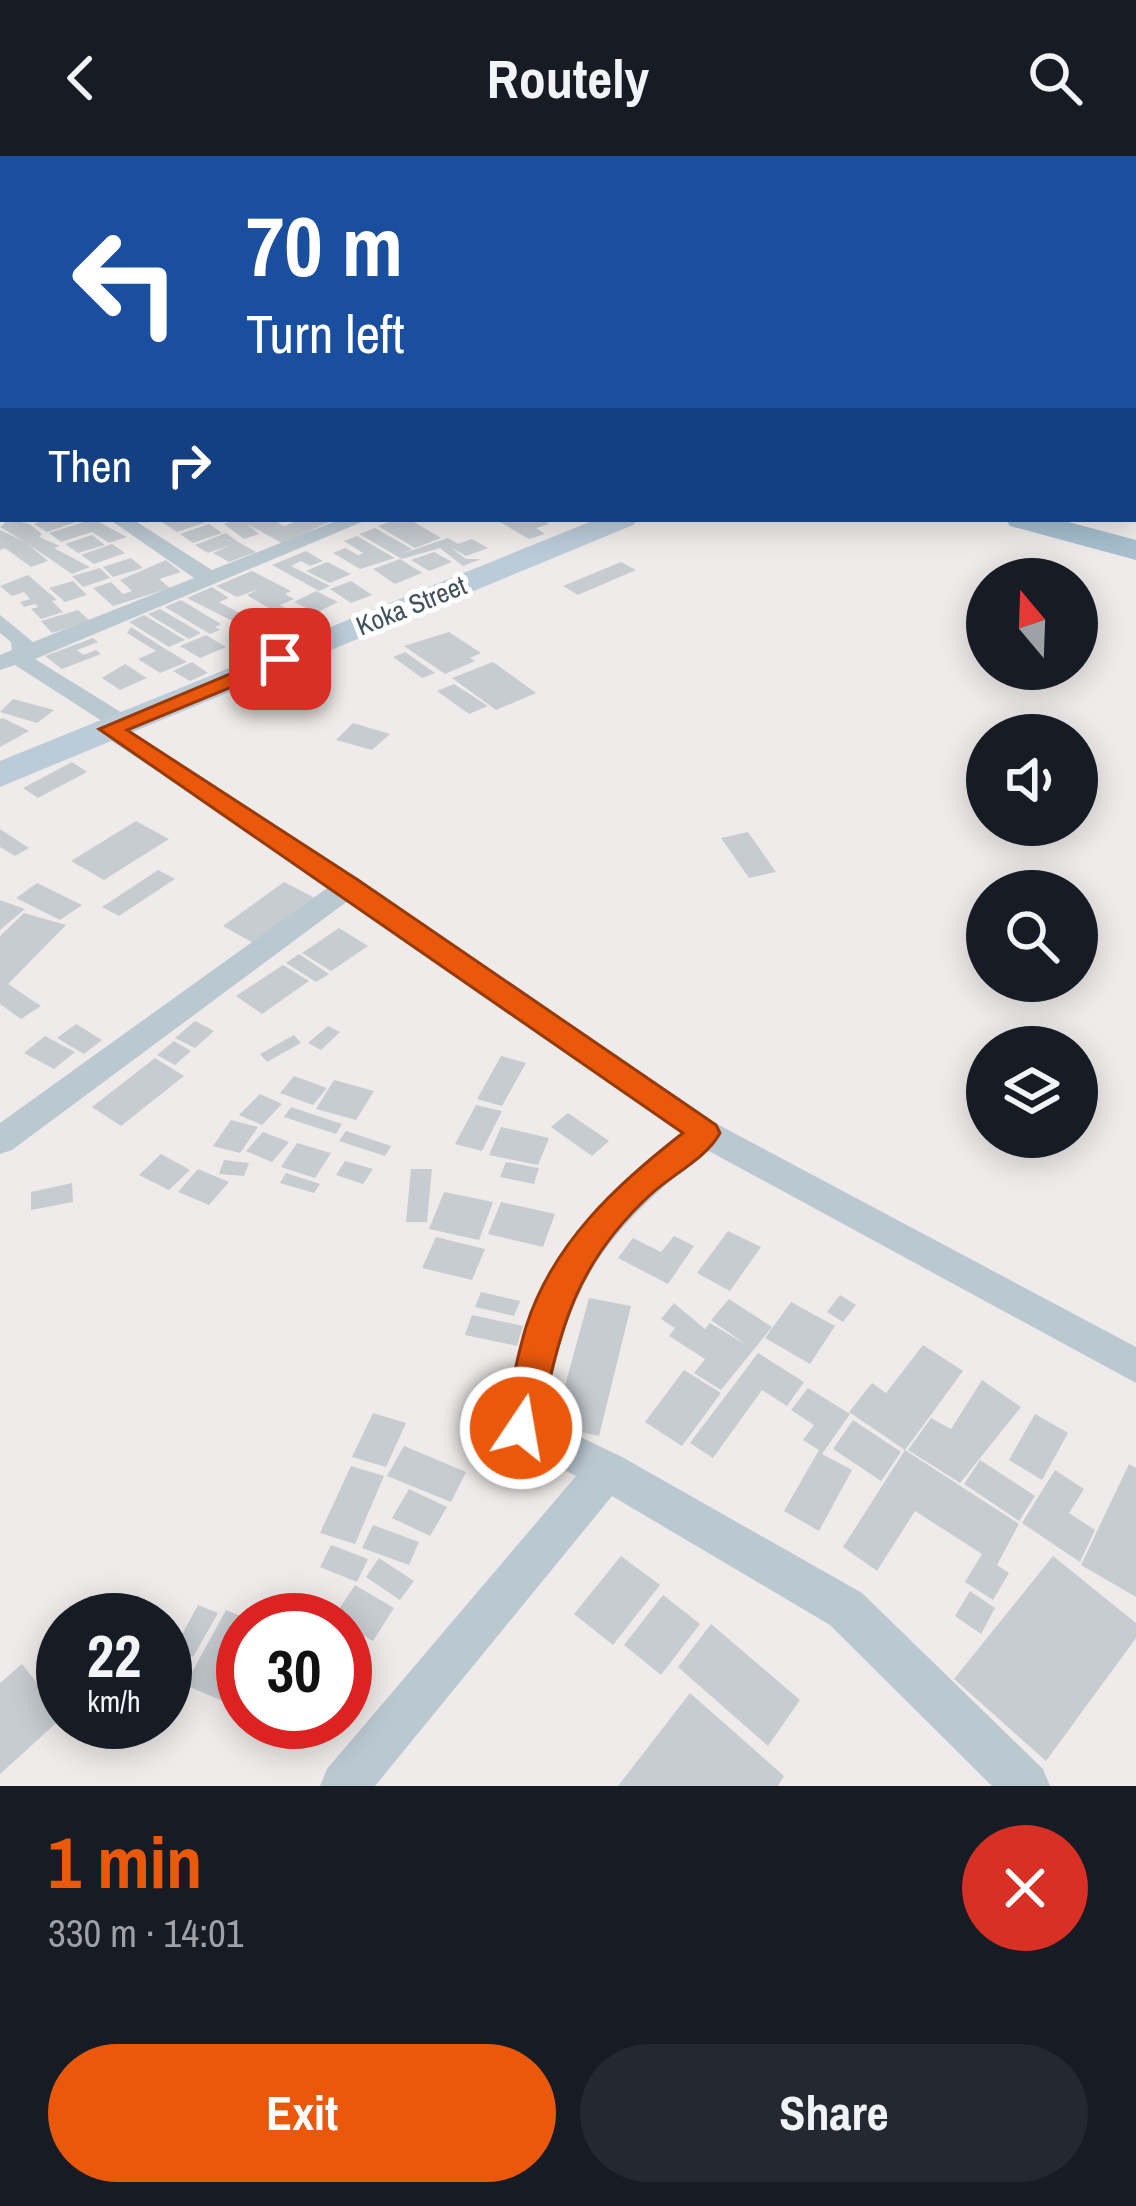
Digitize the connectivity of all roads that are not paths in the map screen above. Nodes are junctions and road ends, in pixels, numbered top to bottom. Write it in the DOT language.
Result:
graph roads {
  1 [pos="124,522"];
  2 [pos="352,522"];
  3 [pos="616,522"];
  4 [pos="1033,522"];
  5 [pos="1136,550"];
  6 [pos="211,579"];
  7 [pos="0,622"];
  8 [pos="26,654"];
  9 [pos="0,663"];
  10 [pos="116,727"];
  11 [pos="0,775"];
  12 [pos="349,886"];
  13 [pos="705,1133"];
  14 [pos="0,1141"];
  15 [pos="1136,1366"];
  16 [pos="607,1471"];
  17 [pos="344,1786"];
  18 [pos="1026,1786"];
  1 -- 6 [label="street"];
  2 -- 6 [label="street"];
  3 -- 10 [label="main road, Koka Street"];
  4 -- 5 [label="main road"];
  6 -- 8 [label="street"];
  7 -- 8 [label="street"];
  8 -- 9 [label="street"];
  8 -- 10 [label="street"];
  10 -- 11 [label="main road, Koka Street"];
  10 -- 12 [label="street"];
  12 -- 13 [label="street"];
  12 -- 14 [label="street"];
  13 -- 15 [label="street"];
  13 -- 16 [label="street"];
  16 -- 17 [label="street"];
  16 -- 18 [label="street"];
}
